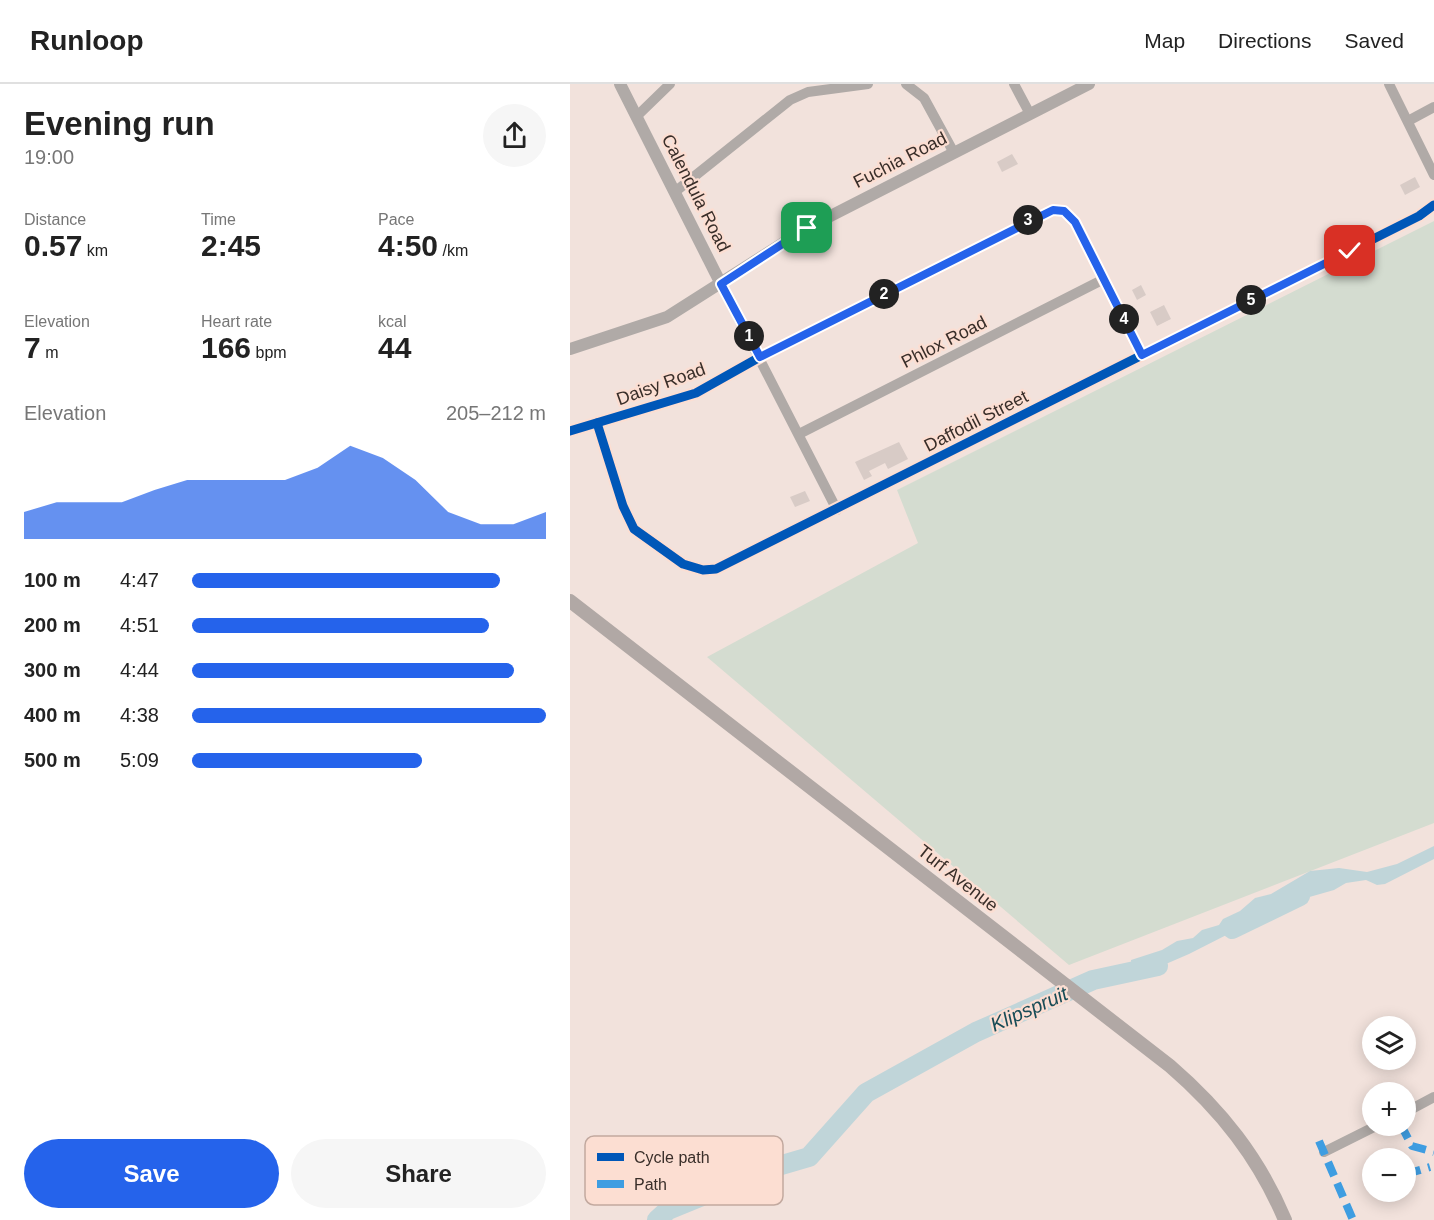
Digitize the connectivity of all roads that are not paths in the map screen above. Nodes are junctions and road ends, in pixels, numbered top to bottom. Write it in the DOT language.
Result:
graph roads {
  1 [pos="620,84"];
  2 [pos="670,84"];
  3 [pos="868,84"];
  4 [pos="906,84"];
  5 [pos="1014,84"];
  6 [pos="1089,84"];
  7 [pos="1389,84"];
  8 [pos="1434,107"];
  9 [pos="1030,114"];
  10 [pos="637,116"];
  11 [pos="1408,121"];
  12 [pos="954,153"];
  13 [pos="1434,175"];
  14 [pos="676,191"];
  15 [pos="1434,205"];
  16 [pos="1104,279"];
  17 [pos="721,284"];
  18 [pos="570,349"];
  19 [pos="1142,355"];
  20 [pos="760,357"];
  21 [pos="597,423"];
  22 [pos="570,431"];
  23 [pos="799,434"];
  24 [pos="837,510"];
  25 [pos="570,601"];
  26 [pos="1434,1097"];
  27 [pos="1416,1107"];
  28 [pos="1362,1133"];
  29 [pos="1324,1152"];
  30 [pos="1285,1220"];
  1 -- 10 [label="street, Calendula Road"];
  2 -- 10 [label="street"];
  3 -- 14 [label="street"];
  4 -- 12 [label="street"];
  5 -- 9 [label="street"];
  6 -- 9 [label="street, Fuchia Road"];
  7 -- 11 [label="street"];
  8 -- 11 [label="street"];
  9 -- 12 [label="street, Fuchia Road"];
  10 -- 14 [label="street, Calendula Road"];
  11 -- 13 [label="street"];
  12 -- 17 [label="street, Fuchia Road"];
  14 -- 17 [label="street, Calendula Road"];
  15 -- 19 [label="street, Daffodil Street"];
  16 -- 19 [label="street, Daisy Road"];
  16 -- 20 [label="street, Daisy Road"];
  16 -- 23 [label="street, Phlox Road"];
  17 -- 18 [label="street, Fuchia Road"];
  17 -- 20 [label="street, Calendula Road"];
  19 -- 24 [label="street, Daffodil Street"];
  20 -- 21 [label="street, Daisy Road"];
  20 -- 23 [label="street, Calendula Road"];
  21 -- 22 [label="street, Daisy Road"];
  21 -- 24 [label="street, Daffodil Street"];
  23 -- 24 [label="street, Calendula Road"];
  25 -- 30 [label="main road, Turf Avenue"];
  26 -- 27 [label="street"];
  28 -- 29 [label="street"];
}
